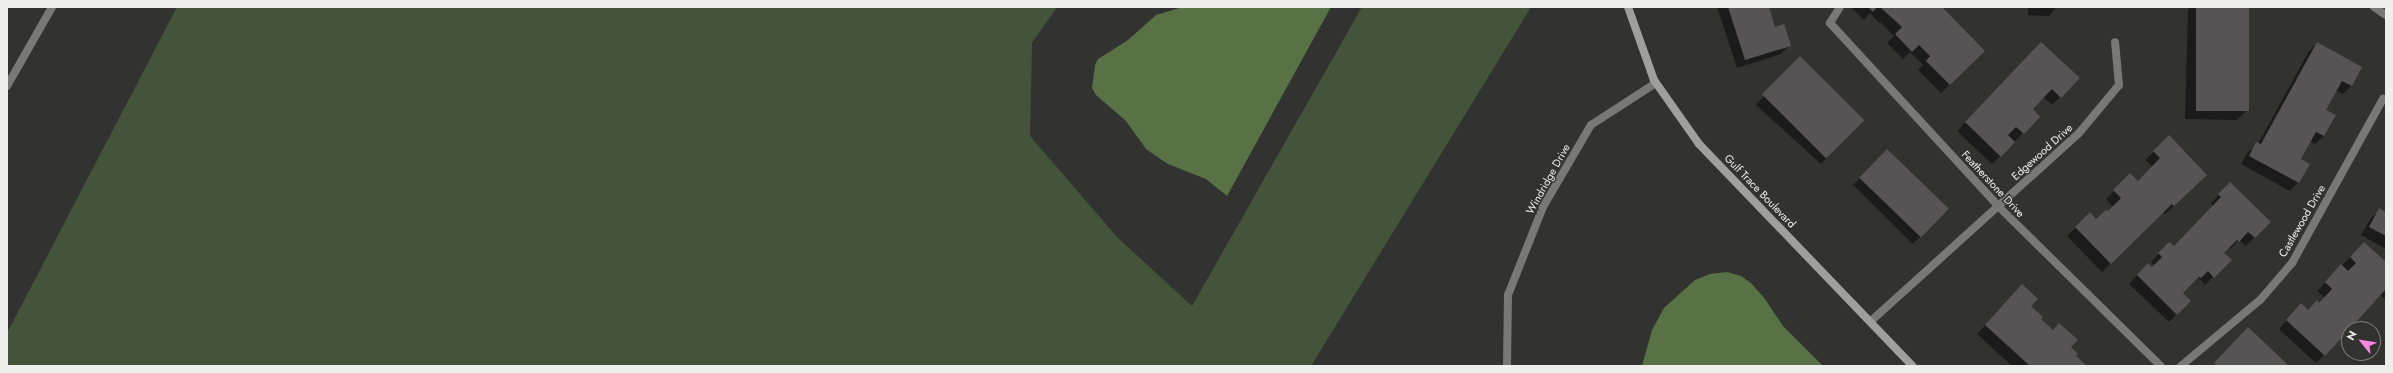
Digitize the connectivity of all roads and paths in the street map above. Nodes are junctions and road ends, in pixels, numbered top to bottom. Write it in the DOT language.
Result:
graph roads {
  1 [pos="52,7"];
  2 [pos="1628,7"];
  3 [pos="1840,7"];
  4 [pos="2374,7"];
  5 [pos="2386,15"];
  6 [pos="2115,42"];
  7 [pos="1656,82"];
  8 [pos="7,86"];
  9 [pos="2382,99"];
  10 [pos="1998,206"];
  11 [pos="1871,321"];
  12 [pos="1508,366"];
  13 [pos="1913,366"];
  14 [pos="2160,366"];
  15 [pos="2181,366"];
  1 -- 8 [label="street"];
  2 -- 7 [label="street, Gulf Trace Boulevard"];
  3 -- 10 [label="street, Featherstone Drive"];
  4 -- 5 [label="street"];
  6 -- 10 [label="street, Edgewood Drive"];
  7 -- 11 [label="street, Gulf Trace Boulevard"];
  7 -- 12 [label="street, Windridge Drive"];
  9 -- 15 [label="street, Castlewood Drive"];
  10 -- 11 [label="street, Edgewood Drive"];
  10 -- 14 [label="street, Featherstone Drive"];
  11 -- 13 [label="street, Gulf Trace Boulevard"];
}
